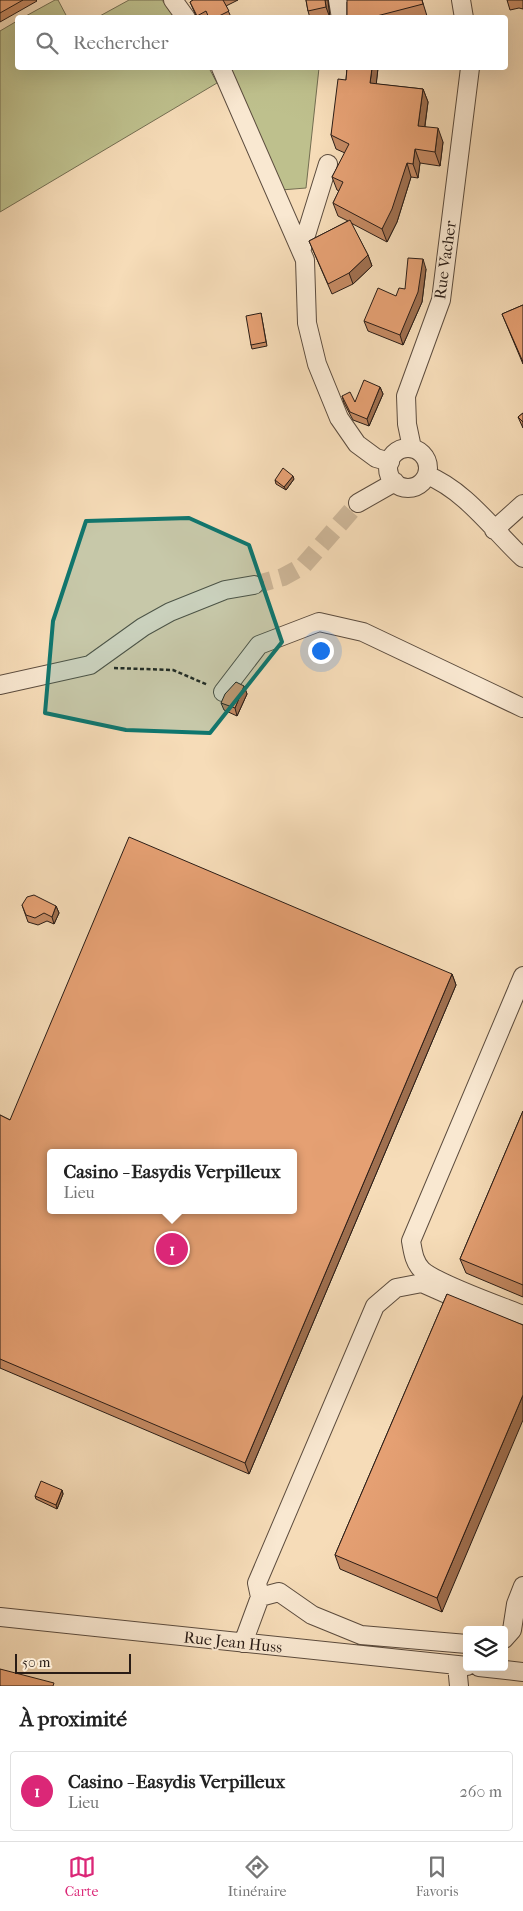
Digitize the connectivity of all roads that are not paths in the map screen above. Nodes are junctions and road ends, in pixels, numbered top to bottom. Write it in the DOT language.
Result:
graph roads {
  1 [pos="338,0"];
  2 [pos="461,0"];
  3 [pos="340,15"];
  4 [pos="464,15"];
  5 [pos="221,70"];
  6 [pos="470,70"];
  7 [pos="328,164"];
  8 [pos="301,251"];
  9 [pos="412,448"];
  10 [pos="390,462"];
  11 [pos="427,475"];
  12 [pos="395,482"];
  13 [pos="358,504"];
  14 [pos="523,504"];
  15 [pos="494,530"];
  16 [pos="523,558"];
  17 [pos="254,585"];
  18 [pos="0,685"];
  19 [pos="223,692"];
  20 [pos="523,708"];
  21 [pos="523,976"];
  22 [pos="523,1315"];
  23 [pos="523,1326"];
  24 [pos="523,1586"];
  25 [pos="260,1597"];
  26 [pos="0,1617"];
  27 [pos="508,1634"];
  28 [pos="243,1643"];
  29 [pos="463,1644"];
  30 [pos="462,1665"];
  31 [pos="508,1670"];
  32 [pos="523,1672"];
  33 [pos="459,1686"];
  1 -- 3 [label="street"];
  2 -- 4 [label="street"];
  5 -- 8 [label="street"];
  6 -- 9 [label="street, Rue Vacher"];
  7 -- 8 [label="street"];
  8 -- 10 [label="street"];
  9 -- 10 [label="street"];
  9 -- 11 [label="street"];
  10 -- 12 [label="street"];
  11 -- 12 [label="street"];
  11 -- 15 [label="street"];
  12 -- 13 [label="street"];
  14 -- 15 [label="street"];
  15 -- 16 [label="street"];
  17 -- 18 [label="street"];
  19 -- 20 [label="street"];
  21 -- 22 [label="street"];
  23 -- 25 [label="street"];
  24 -- 27 [label="street"];
  25 -- 28 [label="street"];
  25 -- 29 [label="street"];
  26 -- 28 [label="street, Rue Jean Huss"];
  28 -- 30 [label="street, Rue Jean Huss"];
  30 -- 33 [label="street"];
  31 -- 32 [label="street"];
}
